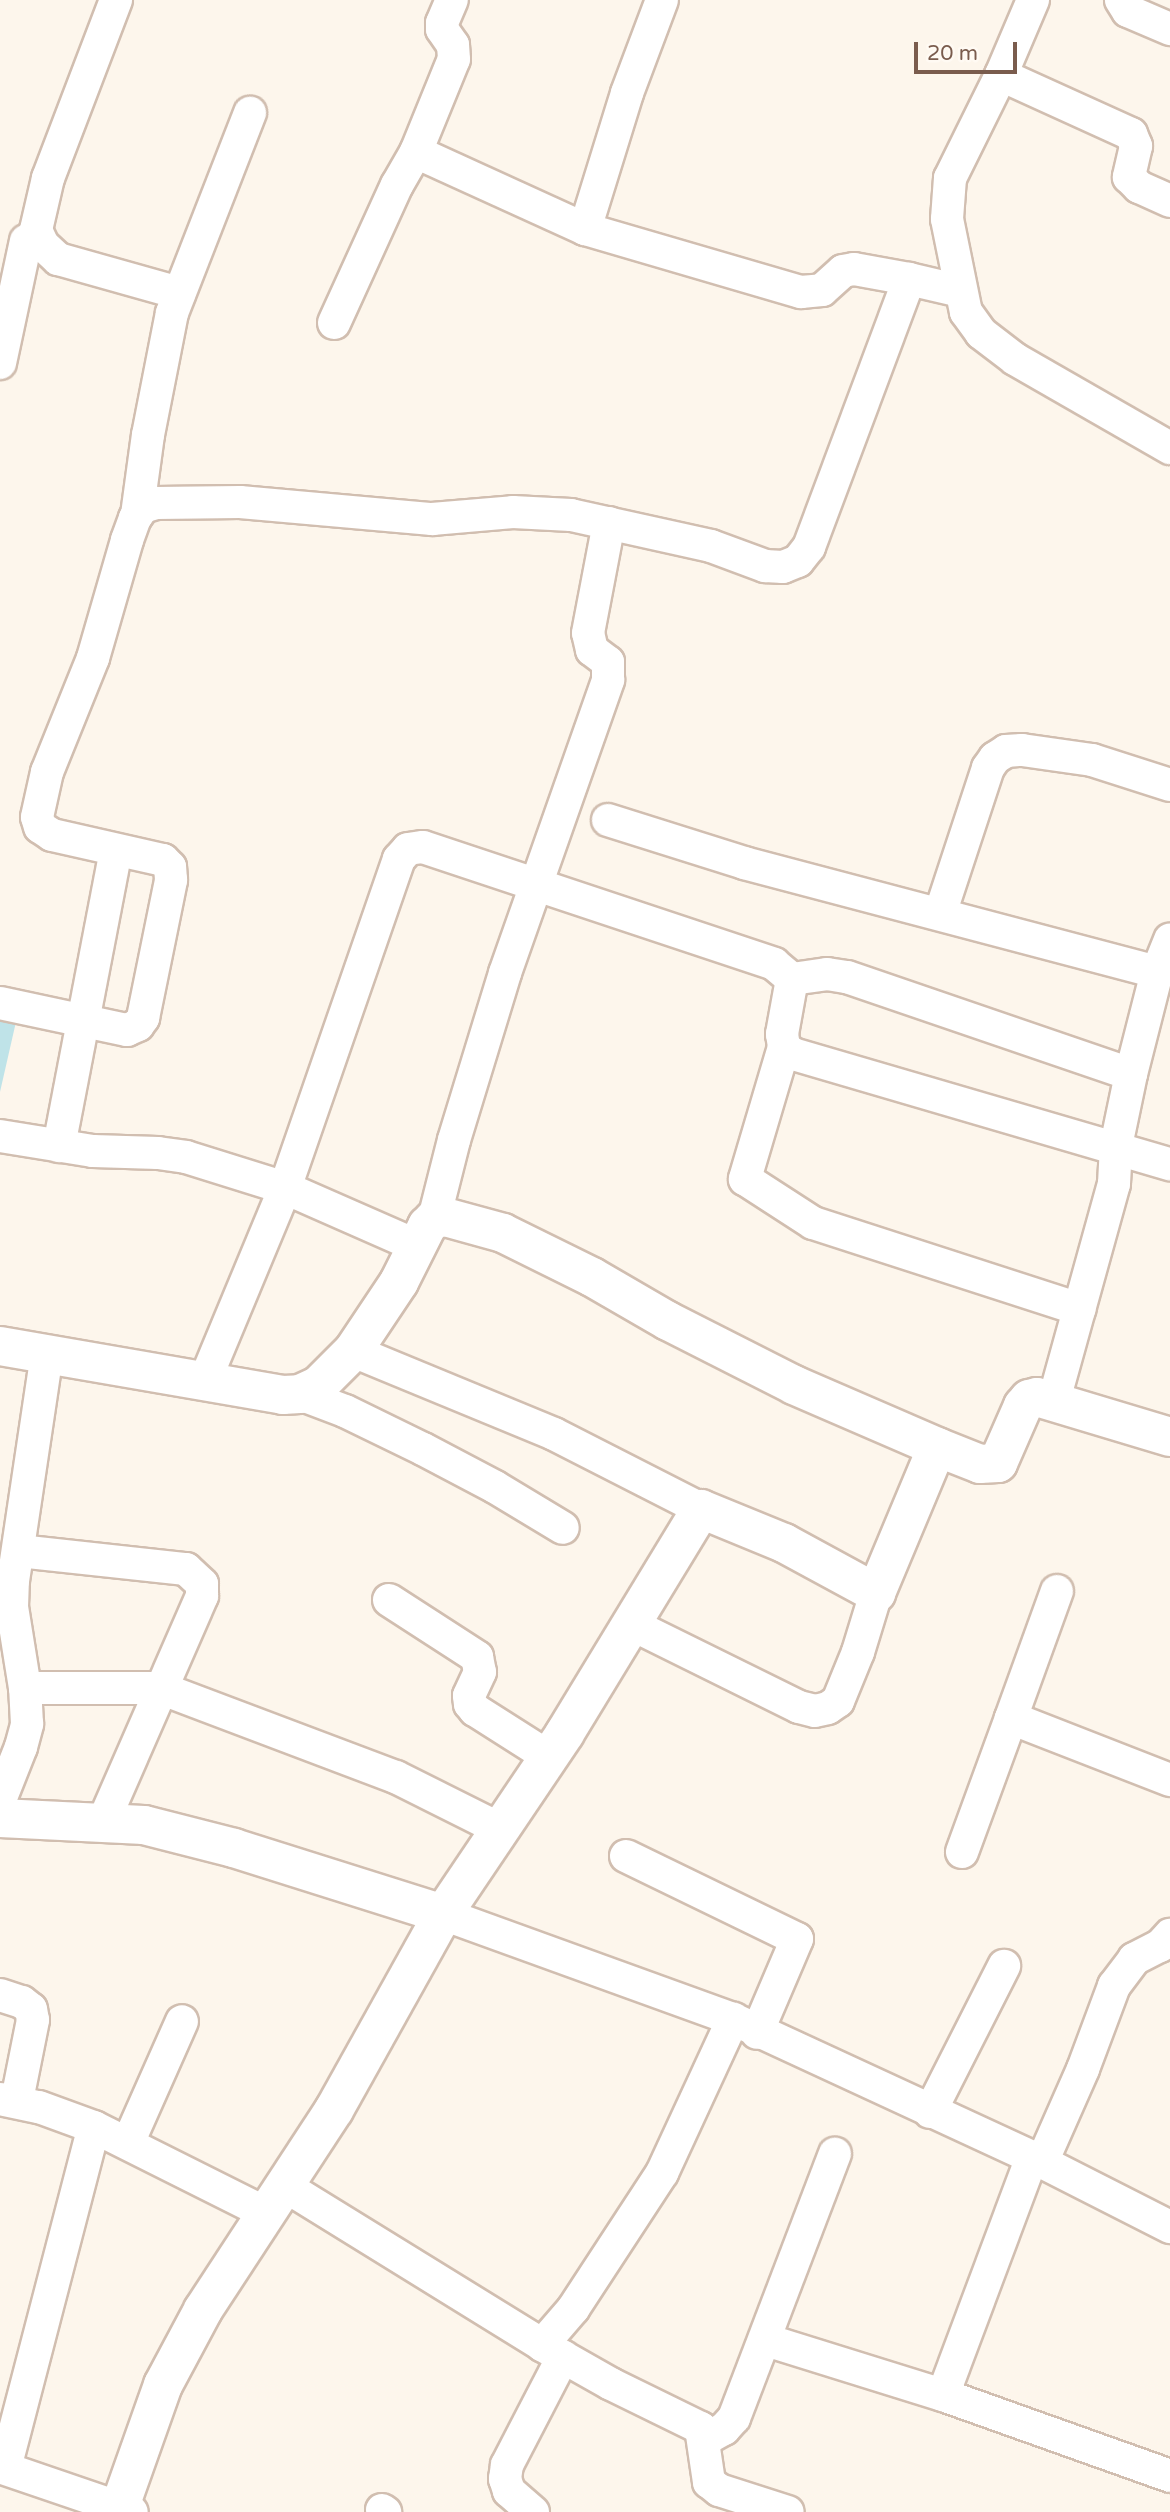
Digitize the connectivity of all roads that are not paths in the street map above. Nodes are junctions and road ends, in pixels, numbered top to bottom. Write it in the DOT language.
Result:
graph roads {
  1 [pos="116,0"];
  2 [pos="452,0"];
  3 [pos="662,0"];
  4 [pos="1033,0"];
  5 [pos="1121,0"];
  6 [pos="1170,29"];
  7 [pos="1001,75"];
  8 [pos="250,113"];
  9 [pos="416,152"];
  10 [pos="1170,201"];
  11 [pos="585,229"];
  12 [pos="23,241"];
  13 [pos="909,279"];
  14 [pos="960,291"];
  15 [pos="179,293"];
  16 [pos="334,323"];
  17 [pos="0,363"];
  18 [pos="1170,448"];
  19 [pos="137,515"];
  20 [pos="609,523"];
  21 [pos="1170,785"];
  22 [pos="608,820"];
  23 [pos="116,849"];
  24 [pos="536,885"];
  25 [pos="940,914"];
  26 [pos="1170,940"];
  27 [pos="1157,972"];
  28 [pos="792,979"];
  29 [pos="0,1003"];
  30 [pos="85,1022"];
  31 [pos="784,1047"];
  32 [pos="1130,1074"];
  33 [pos="0,1136"];
  34 [pos="59,1146"];
  35 [pos="1116,1146"];
  36 [pos="1170,1164"];
  37 [pos="285,1188"];
  38 [pos="425,1232"];
  39 [pos="1079,1309"];
  40 [pos="0,1346"];
  41 [pos="353,1351"];
  42 [pos="47,1354"];
  43 [pos="205,1380"];
  44 [pos="300,1394"];
  45 [pos="1054,1400"];
  46 [pos="1170,1437"];
  47 [pos="937,1447"];
  48 [pos="701,1509"];
  49 [pos="562,1528"];
  50 [pos="19,1550"];
  51 [pos="1058,1591"];
  52 [pos="876,1593"];
  53 [pos="389,1600"];
  54 [pos="631,1624"];
  55 [pos="25,1688"];
  56 [pos="160,1688"];
  57 [pos="1011,1718"];
  58 [pos="549,1757"];
  59 [pos="1170,1780"];
  60 [pos="0,1800"];
  61 [pos="0,1818"];
  62 [pos="103,1823"];
  63 [pos="500,1829"];
  64 [pos="962,1852"];
  65 [pos="626,1856"];
  66 [pos="443,1914"];
  67 [pos="1170,1936"];
  68 [pos="1004,1966"];
  69 [pos="0,1995"];
  70 [pos="182,2021"];
  71 [pos="745,2026"];
  72 [pos="8,2099"];
  73 [pos="930,2112"];
  74 [pos="94,2127"];
  75 [pos="128,2143"];
  76 [pos="835,2154"];
  77 [pos="1037,2160"];
  78 [pos="275,2199"];
  79 [pos="1170,2227"];
  80 [pos="766,2340"];
  81 [pos="552,2351"];
  82 [pos="943,2395"];
  83 [pos="704,2440"];
  84 [pos="3,2468"];
  85 [pos="1170,2476"];
  86 [pos="124,2511"];
  87 [pos="533,2512"];
  88 [pos="788,2512"];
  1 -- 12 [label="street"];
  2 -- 9 [label="street"];
  3 -- 11 [label="street"];
  4 -- 7 [label="street"];
  5 -- 6 [label="street"];
  7 -- 10 [label="street"];
  7 -- 14 [label="street"];
  8 -- 15 [label="street"];
  9 -- 11 [label="street"];
  9 -- 16 [label="street"];
  11 -- 13 [label="street"];
  12 -- 15 [label="street"];
  12 -- 17 [label="street"];
  13 -- 14 [label="street"];
  13 -- 20 [label="street"];
  14 -- 18 [label="street"];
  15 -- 19 [label="street"];
  19 -- 20 [label="street"];
  19 -- 23 [label="street"];
  20 -- 24 [label="street"];
  21 -- 25 [label="street"];
  22 -- 25 [label="street"];
  23 -- 30 [label="street"];
  23 -- 30 [label="street"];
  24 -- 28 [label="street"];
  24 -- 37 [label="street"];
  24 -- 38 [label="street"];
  25 -- 27 [label="street"];
  26 -- 27 [label="street"];
  27 -- 32 [label="street"];
  28 -- 31 [label="street"];
  28 -- 32 [label="street"];
  29 -- 30 [label="street"];
  30 -- 34 [label="street"];
  31 -- 35 [label="street"];
  31 -- 39 [label="street"];
  32 -- 35 [label="street"];
  33 -- 34 [label="street"];
  34 -- 37 [label="street"];
  35 -- 36 [label="street"];
  35 -- 39 [label="street"];
  37 -- 38 [label="street"];
  37 -- 43 [label="street"];
  38 -- 41 [label="street"];
  38 -- 47 [label="street"];
  39 -- 45 [label="street"];
  40 -- 42 [label="street"];
  41 -- 44 [label="street"];
  41 -- 48 [label="street"];
  42 -- 43 [label="street"];
  42 -- 50 [label="street"];
  43 -- 44 [label="street"];
  44 -- 49 [label="street"];
  45 -- 46 [label="street"];
  45 -- 47 [label="street"];
  47 -- 52 [label="street"];
  48 -- 52 [label="street"];
  48 -- 54 [label="street"];
  50 -- 55 [label="street"];
  50 -- 56 [label="street"];
  51 -- 57 [label="street"];
  52 -- 54 [label="street"];
  53 -- 58 [label="street"];
  54 -- 58 [label="street"];
  55 -- 56 [label="street"];
  55 -- 60 [label="street"];
  56 -- 62 [label="street"];
  56 -- 63 [label="street"];
  57 -- 59 [label="street"];
  57 -- 64 [label="street"];
  58 -- 63 [label="street"];
  61 -- 62 [label="street"];
  62 -- 66 [label="street"];
  63 -- 66 [label="street"];
  65 -- 71 [label="street"];
  66 -- 71 [label="street"];
  66 -- 78 [label="street"];
  67 -- 77 [label="street"];
  68 -- 73 [label="street"];
  69 -- 72 [label="street"];
  70 -- 75 [label="street"];
  71 -- 73 [label="street"];
  71 -- 81 [label="street"];
  72 -- 74 [label="street"];
  73 -- 77 [label="street"];
  74 -- 75 [label="street"];
  74 -- 84 [label="street"];
  75 -- 78 [label="street"];
  76 -- 80 [label="street"];
  77 -- 79 [label="street"];
  77 -- 82 [label="street"];
  78 -- 81 [label="street"];
  78 -- 86 [label="street"];
  80 -- 82 [label="street"];
  80 -- 83 [label="street"];
  81 -- 83 [label="street"];
  81 -- 87 [label="street"];
  82 -- 85 [label="street"];
  83 -- 88 [label="street"];
  84 -- 86 [label="street"];
}
